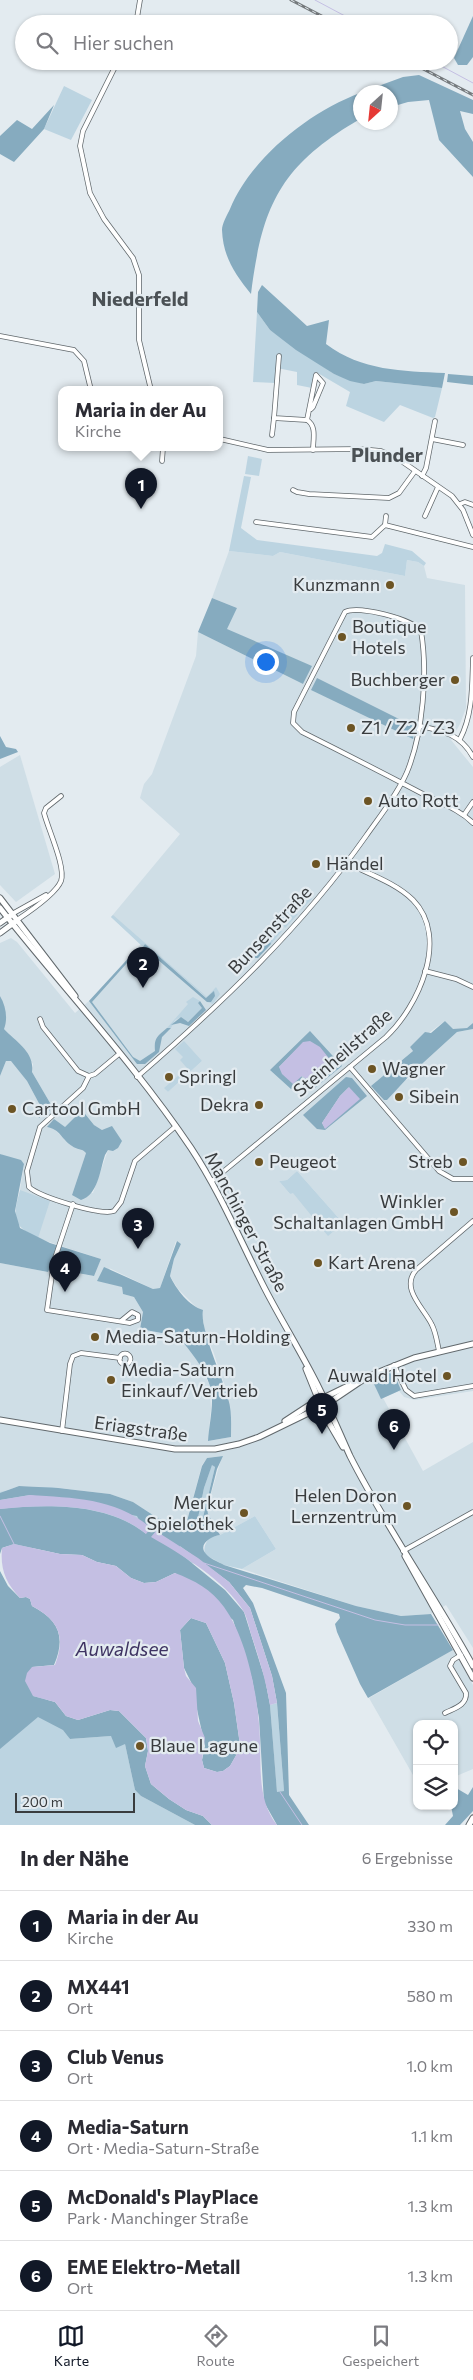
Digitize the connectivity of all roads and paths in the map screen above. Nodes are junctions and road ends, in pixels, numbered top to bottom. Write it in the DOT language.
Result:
graph roads {
  1 [pos="140,0"];
  2 [pos="138,15"];
  3 [pos="113,70"];
  4 [pos="0,336"];
  5 [pos="279,356"];
  6 [pos="90,386"];
  7 [pos="150,386"];
  8 [pos="311,409"];
  9 [pos="274,418"];
  10 [pos="307,420"];
  11 [pos="435,421"];
  12 [pos="272,435"];
  13 [pos="223,439"];
  14 [pos="432,439"];
  15 [pos="463,445"];
  16 [pos="313,450"];
  17 [pos="163,451"];
  18 [pos="162,461"];
  19 [pos="416,471"];
  20 [pos="422,476"];
  21 [pos="438,488"];
  22 [pos="294,490"];
  23 [pos="460,504"];
  24 [pos="473,506"];
  25 [pos="386,516"];
  26 [pos="425,516"];
  27 [pos="256,522"];
  28 [pos="385,525"];
  29 [pos="473,535"];
  30 [pos="473,547"];
  31 [pos="473,658"];
  32 [pos="420,726"];
  33 [pos="460,739"];
  34 [pos="473,757"];
  35 [pos="402,783"];
  36 [pos="60,796"];
  37 [pos="473,802"];
  38 [pos="464,814"];
  39 [pos="473,823"];
  40 [pos="347,863"];
  41 [pos="50,893"];
  42 [pos="0,898"];
  43 [pos="0,908"];
  44 [pos="10,916"];
  45 [pos="15,922"];
  46 [pos="0,923"];
  47 [pos="0,933"];
  48 [pos="425,971"];
  49 [pos="473,987"];
  50 [pos="40,1019"];
  51 [pos="119,1054"];
  52 [pos="350,1067"];
  53 [pos="88,1076"];
  54 [pos="137,1077"];
  55 [pos="176,1126"];
  56 [pos="473,1179"];
  57 [pos="212,1181"];
  58 [pos="73,1204"];
  59 [pos="473,1221"];
  60 [pos="121,1321"];
  61 [pos="473,1344"];
  62 [pos="439,1351"];
  63 [pos="120,1358"];
  64 [pos="394,1365"];
  65 [pos="473,1386"];
  66 [pos="322,1402"];
  67 [pos="0,1420"];
  68 [pos="62,1431"];
  69 [pos="473,1512"];
  70 [pos="403,1551"];
  71 [pos="463,1654"];
  72 [pos="473,1666"];
  73 [pos="473,1678"];
  74 [pos="445,1713"];
  75 [pos="473,1818"];
  76 [pos="469,1825"];
  1 -- 2 [label="street"];
  3 -- 7 [label="street"];
  4 -- 6 [label="street"];
  5 -- 9 [label="street"];
  8 -- 8 [label="street"];
  8 -- 10 [label="street"];
  9 -- 10 [label="street"];
  9 -- 12 [label="street"];
  10 -- 16 [label="street"];
  11 -- 14 [label="street"];
  13 -- 16 [label="street"];
  14 -- 15 [label="street"];
  14 -- 20 [label="street"];
  16 -- 19 [label="street"];
  17 -- 18 [label="street"];
  19 -- 20 [label="street"];
  19 -- 22 [label="street"];
  20 -- 21 [label="street"];
  21 -- 23 [label="street"];
  21 -- 26 [label="street"];
  23 -- 24 [label="street"];
  23 -- 29 [label="street"];
  25 -- 28 [label="street"];
  27 -- 28 [label="street"];
  28 -- 30 [label="street"];
  31 -- 33 [label="street"];
  32 -- 33 [label="street"];
  32 -- 35 [label="street, Bunsenstraße"];
  32 -- 35 [label="street, Bunsenstraße"];
  33 -- 34 [label="street"];
  35 -- 38 [label="street"];
  35 -- 40 [label="street, Bunsenstraße"];
  36 -- 41 [label="street"];
  37 -- 38 [label="street"];
  38 -- 39 [label="street"];
  40 -- 48 [label="street, Steinheilstraße"];
  40 -- 54 [label="street, Bunsenstraße"];
  41 -- 44 [label="street"];
  41 -- 45 [label="street"];
  42 -- 44 [label="main road"];
  43 -- 44 [label="main road"];
  44 -- 45 [label="main road"];
  44 -- 46 [label="main road"];
  45 -- 47 [label="main road"];
  45 -- 51 [label="main road, Manchinger Straße"];
  48 -- 49 [label="street"];
  48 -- 52 [label="street, Steinheilstraße"];
  50 -- 53 [label="street"];
  51 -- 53 [label="street"];
  51 -- 54 [label="main road, Manchinger Straße"];
  52 -- 56 [label="street"];
  52 -- 57 [label="street, Steinheilstraße"];
  53 -- 58 [label="street"];
  54 -- 55 [label="main road, Manchinger Straße"];
  55 -- 57 [label="main road, Manchinger Straße"];
  55 -- 58 [label="street"];
  57 -- 66 [label="main road, Manchinger Straße"];
  58 -- 60 [label="street"];
  59 -- 62 [label="street"];
  61 -- 62 [label="main road, Eriagstraße"];
  62 -- 64 [label="main road, Eriagstraße"];
  63 -- 68 [label="street"];
  64 -- 65 [label="street"];
  64 -- 66 [label="main road, Eriagstraße"];
  66 -- 68 [label="main road, Eriagstraße"];
  66 -- 70 [label="main road, Manchinger Straße"];
  67 -- 68 [label="main road, Eriagstraße"];
  69 -- 70 [label="street"];
  70 -- 71 [label="main road, Manchinger Straße"];
  71 -- 72 [label="main road, Manchinger Straße"];
  71 -- 73 [label="main road, Manchinger Straße"];
  71 -- 74 [label="street"];
  75 -- 76 [label="main road"];
}
